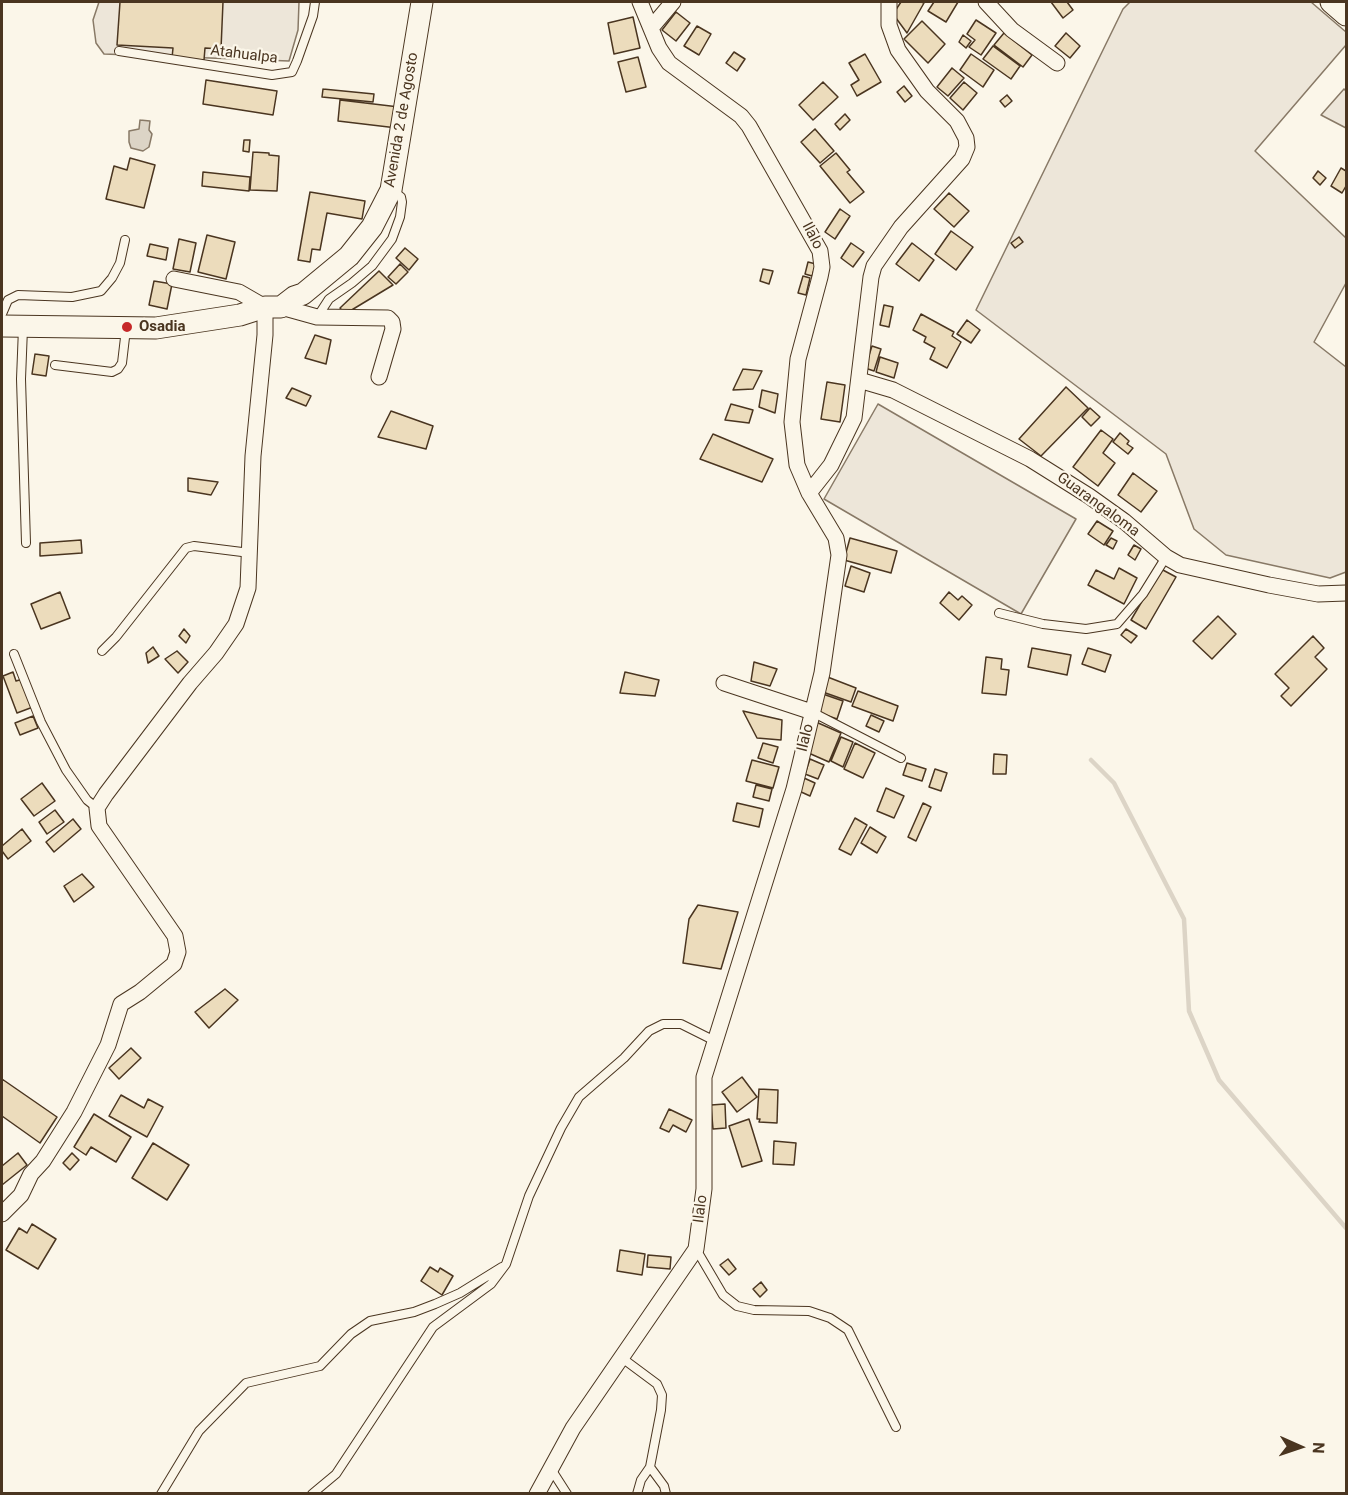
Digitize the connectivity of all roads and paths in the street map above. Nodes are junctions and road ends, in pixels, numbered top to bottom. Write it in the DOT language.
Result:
graph roads {
  1 [pos="315,2"];
  2 [pos="422,2"];
  3 [pos="640,2"];
  4 [pos="673,2"];
  5 [pos="889,2"];
  6 [pos="986,2"];
  7 [pos="1331,2"];
  8 [pos="1347,15"];
  9 [pos="651,28"];
  10 [pos="119,51"];
  11 [pos="1057,63"];
  12 [pos="390,190"];
  13 [pos="125,240"];
  14 [pos="174,279"];
  15 [pos="273,307"];
  16 [pos="2,314"];
  17 [pos="317,317"];
  18 [pos="2,326"];
  19 [pos="23,326"];
  20 [pos="126,328"];
  21 [pos="55,365"];
  22 [pos="379,377"];
  23 [pos="859,380"];
  24 [pos="809,493"];
  25 [pos="26,543"];
  26 [pos="250,553"];
  27 [pos="1166,558"];
  28 [pos="1347,593"];
  29 [pos="999,613"];
  30 [pos="102,651"];
  31 [pos="14,654"];
  32 [pos="724,683"];
  33 [pos="812,712"];
  34 [pos="901,758"];
  35 [pos="98,808"];
  36 [pos="715,1041"];
  37 [pos="2,1214"];
  38 [pos="696,1249"];
  39 [pos="506,1264"];
  40 [pos="622,1358"];
  41 [pos="896,1427"];
  42 [pos="650,1467"];
  43 [pos="550,1468"];
  44 [pos="161,1494"];
  45 [pos="312,1494"];
  46 [pos="537,1494"];
  47 [pos="567,1494"];
  48 [pos="638,1494"];
  49 [pos="666,1494"];
  1 -- 10 [label="lane, Atahualpa"];
  2 -- 12 [label="main road, Avenida 2 de Agosto"];
  3 -- 9 [label="street, Ilalo"];
  4 -- 9 [label="street"];
  5 -- 23 [label="street"];
  6 -- 11 [label="street"];
  7 -- 8 [label="main road"];
  9 -- 24 [label="street, Ilalo"];
  12 -- 15 [label="main road, Avenida 2 de Agosto"];
  12 -- 17 [label="lane"];
  13 -- 16 [label="lane"];
  14 -- 15 [label="street"];
  15 -- 17 [label="street"];
  15 -- 20 [label="main road, Avenida 2 de Agosto"];
  15 -- 26 [label="street"];
  17 -- 22 [label="street"];
  18 -- 19 [label="main road, Avenida 2 de Agosto"];
  19 -- 20 [label="main road, Avenida 2 de Agosto"];
  19 -- 25 [label="lane"];
  20 -- 21 [label="lane"];
  23 -- 24 [label="street"];
  23 -- 27 [label="street, Guarangaloma"];
  24 -- 33 [label="street, Ilalo"];
  26 -- 30 [label="lane"];
  26 -- 35 [label="street"];
  27 -- 28 [label="street, Guarangaloma"];
  27 -- 29 [label="lane"];
  31 -- 35 [label="lane"];
  32 -- 33 [label="street"];
  33 -- 34 [label="lane"];
  33 -- 36 [label="street, Ilalo"];
  35 -- 37 [label="street"];
  36 -- 38 [label="street, Ilalo"];
  36 -- 39 [label="lane"];
  38 -- 40 [label="street, Ilalo"];
  38 -- 41 [label="lane"];
  39 -- 44 [label="lane"];
  39 -- 45 [label="lane"];
  40 -- 42 [label="lane"];
  40 -- 43 [label="street, Ilalo"];
  42 -- 48 [label="lane"];
  42 -- 49 [label="lane"];
  43 -- 46 [label="street, Ilalo"];
  43 -- 47 [label="lane"];
}
